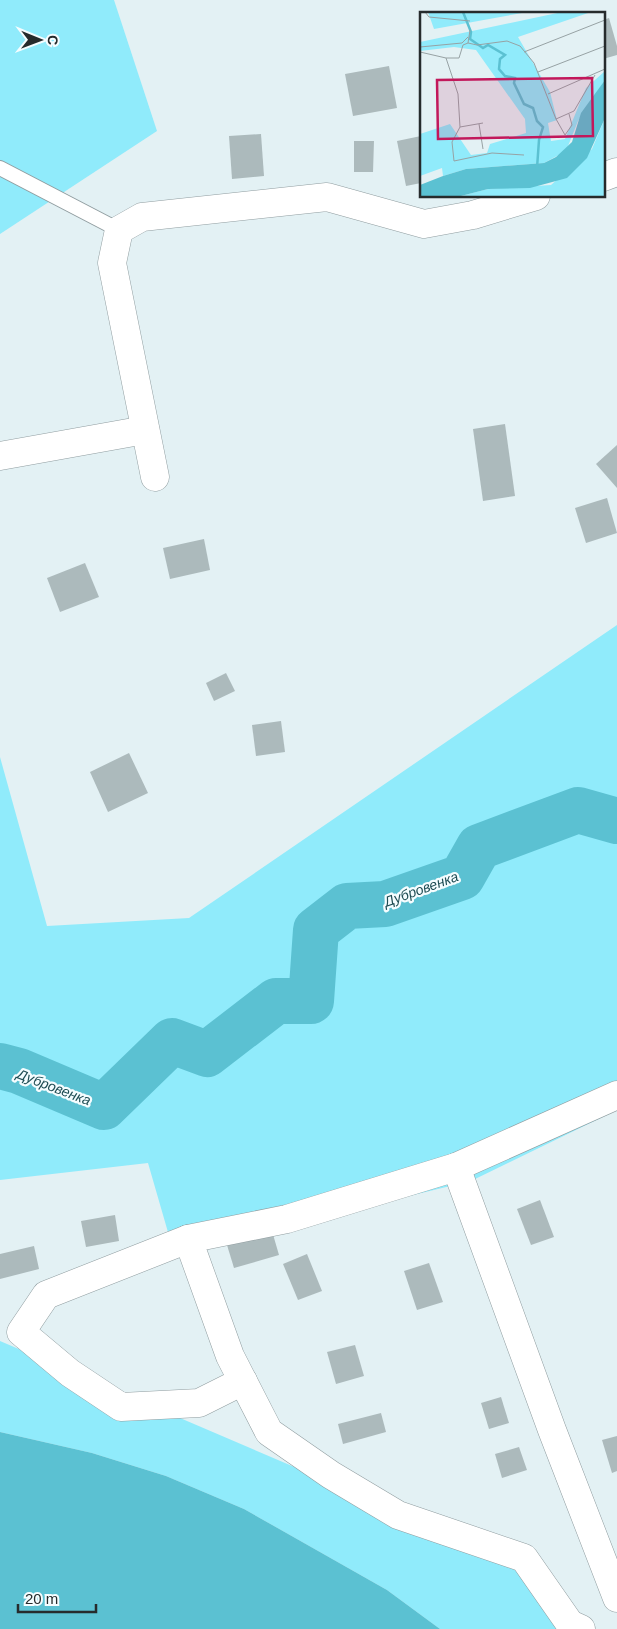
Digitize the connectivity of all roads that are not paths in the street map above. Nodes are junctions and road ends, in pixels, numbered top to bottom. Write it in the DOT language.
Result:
graph roads {
  1 [pos="0,168"];
  2 [pos="617,172"];
  3 [pos="604,176"];
  4 [pos="529,198"];
  5 [pos="120,230"];
  6 [pos="145,430"];
  7 [pos="0,456"];
  8 [pos="155,477"];
  9 [pos="617,1095"];
  10 [pos="456,1167"];
  11 [pos="188,1239"];
  12 [pos="243,1381"];
  13 [pos="617,1598"];
  14 [pos="581,1629"];
  1 -- 5 [label="lane"];
  2 -- 3 [label="street"];
  4 -- 5 [label="street"];
  5 -- 6 [label="street"];
  6 -- 7 [label="street"];
  6 -- 8 [label="street"];
  9 -- 10 [label="street"];
  10 -- 11 [label="street"];
  10 -- 13 [label="street"];
  11 -- 12 [label="street"];
  11 -- 12 [label="street"];
  12 -- 14 [label="street"];
}
